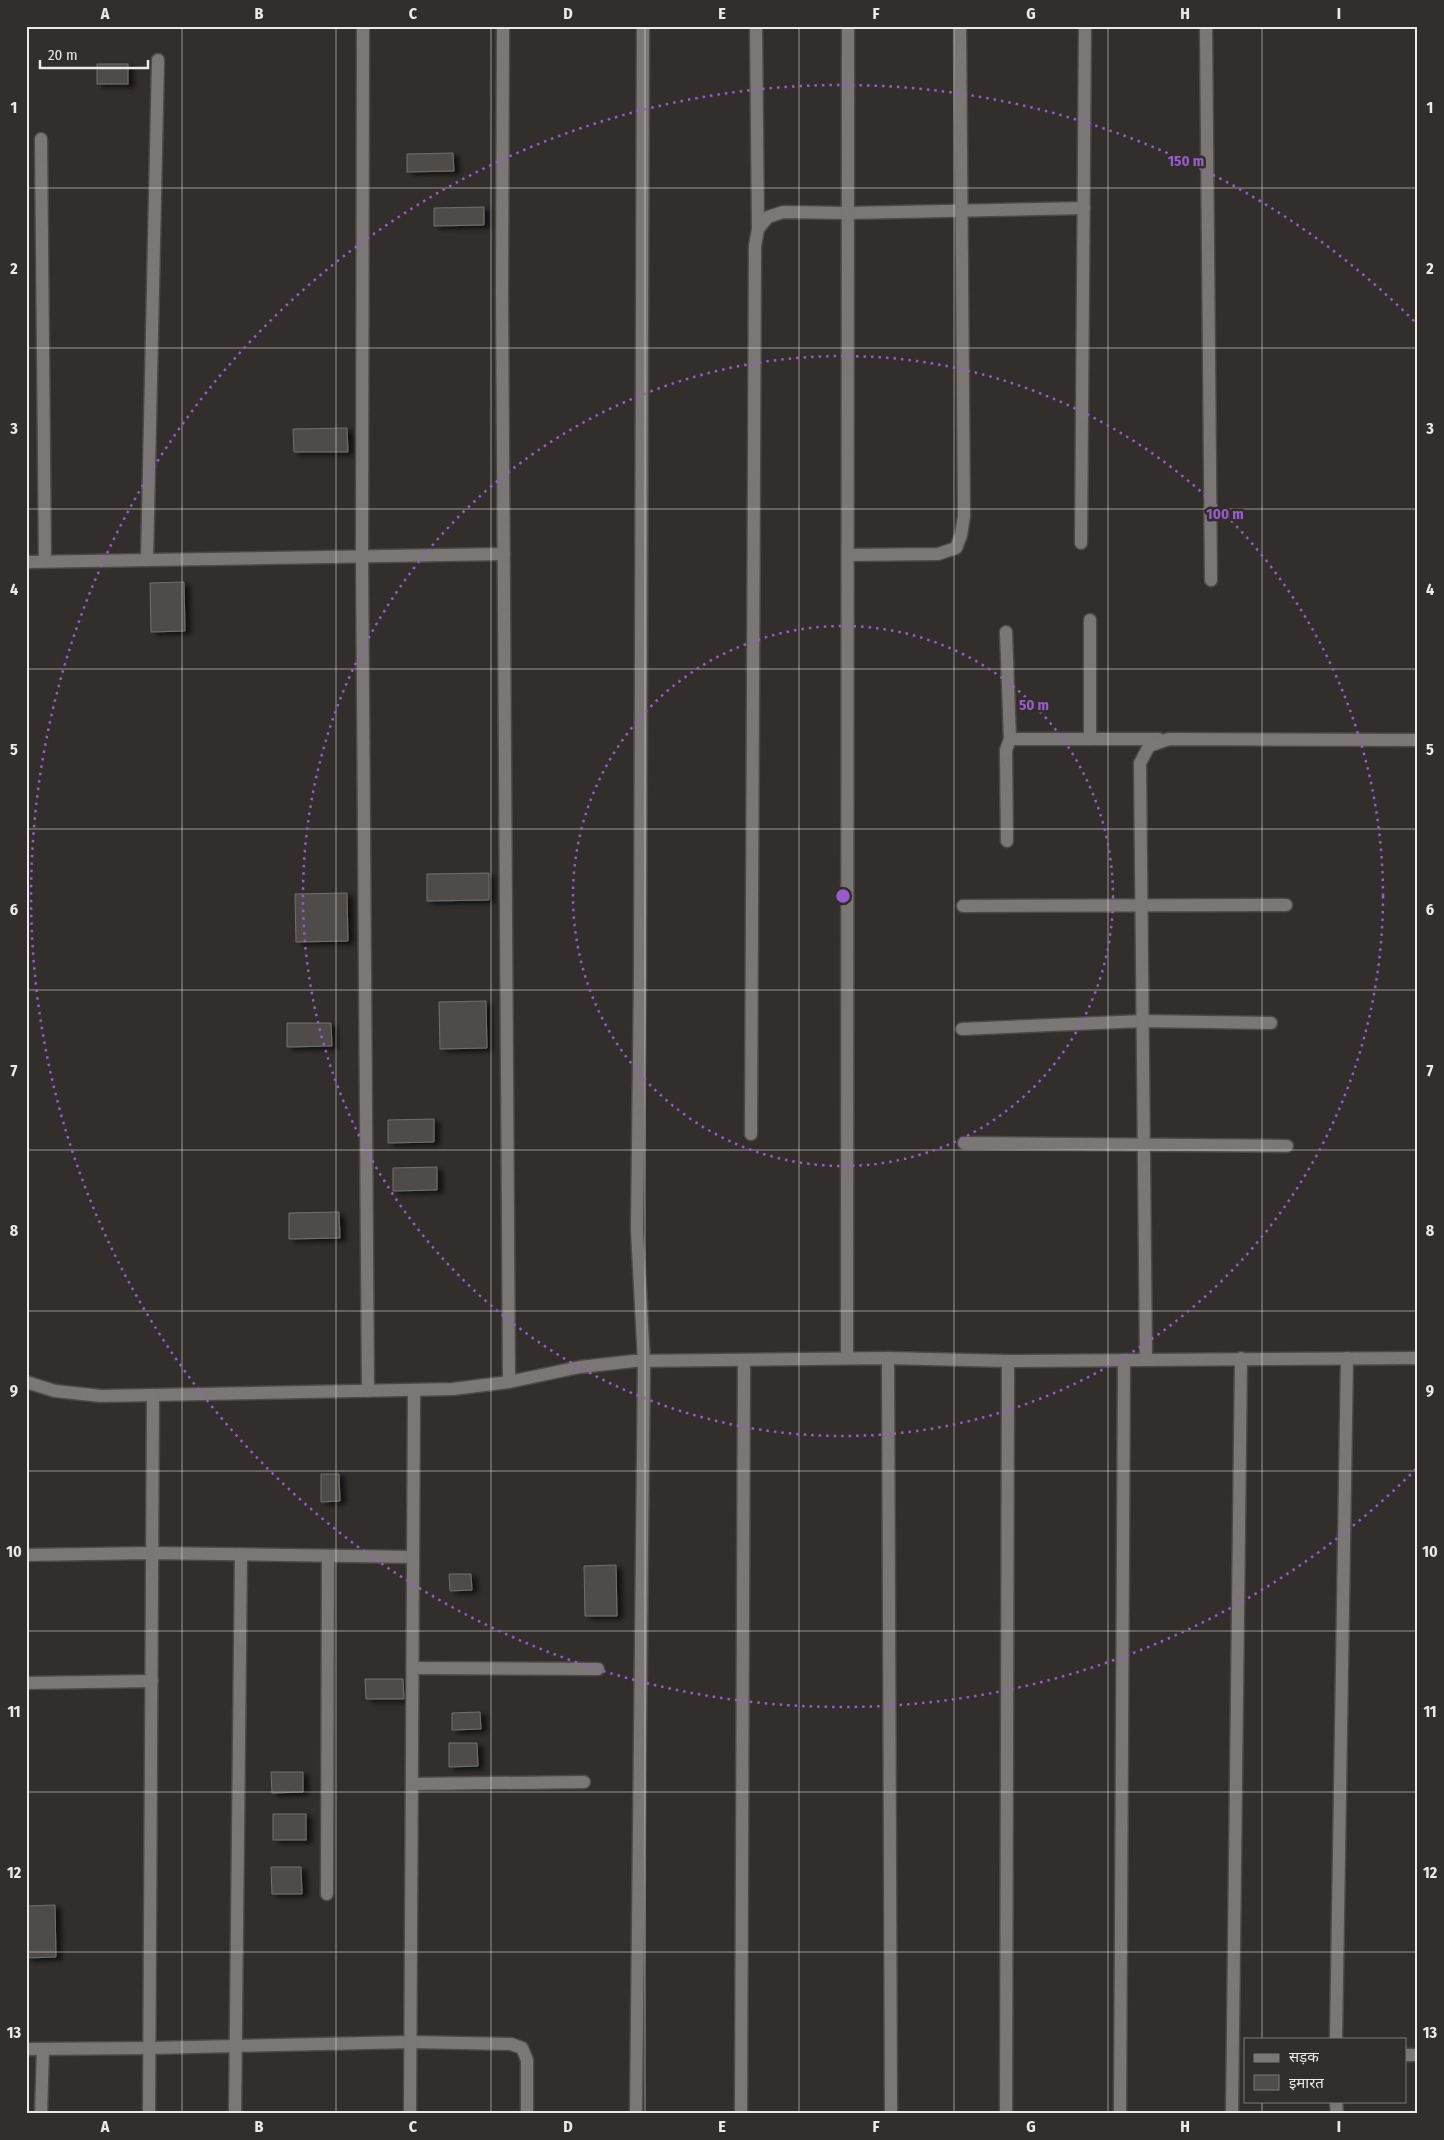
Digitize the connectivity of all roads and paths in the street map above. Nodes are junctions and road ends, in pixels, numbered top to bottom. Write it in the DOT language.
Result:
graph roads {
  1 [pos="363,26"];
  2 [pos="503,26"];
  3 [pos="643,26"];
  4 [pos="756,26"];
  5 [pos="848,26"];
  6 [pos="960,26"];
  7 [pos="1085,26"];
  8 [pos="1206,26"];
  9 [pos="158,60"];
  10 [pos="41,138"];
  11 [pos="1084,208"];
  12 [pos="961,211"];
  13 [pos="848,213"];
  14 [pos="758,229"];
  15 [pos="1081,543"];
  16 [pos="504,554"];
  17 [pos="362,555"];
  18 [pos="848,555"];
  19 [pos="147,560"];
  20 [pos="45,561"];
  21 [pos="26,562"];
  22 [pos="1211,580"];
  23 [pos="1090,620"];
  24 [pos="1006,632"];
  25 [pos="1010,739"];
  26 [pos="1090,739"];
  27 [pos="1169,739"];
  28 [pos="1418,740"];
  29 [pos="1007,841"];
  30 [pos="1142,905"];
  31 [pos="1286,905"];
  32 [pos="963,906"];
  33 [pos="1143,1020"];
  34 [pos="1271,1023"];
  35 [pos="962,1029"];
  36 [pos="751,1134"];
  37 [pos="964,1143"];
  38 [pos="1144,1145"];
  39 [pos="1287,1146"];
  40 [pos="847,1358"];
  41 [pos="888,1358"];
  42 [pos="1240,1358"];
  43 [pos="1346,1358"];
  44 [pos="1418,1358"];
  45 [pos="1146,1359"];
  46 [pos="1124,1360"];
  47 [pos="744,1361"];
  48 [pos="1008,1361"];
  49 [pos="639,1362"];
  50 [pos="26,1382"];
  51 [pos="510,1382"];
  52 [pos="414,1390"];
  53 [pos="368,1391"];
  54 [pos="153,1395"];
  55 [pos="152,1552"];
  56 [pos="241,1554"];
  57 [pos="26,1555"];
  58 [pos="328,1556"];
  59 [pos="413,1557"];
  60 [pos="413,1668"];
  61 [pos="598,1669"];
  62 [pos="152,1681"];
  63 [pos="26,1683"];
  64 [pos="584,1782"];
  65 [pos="412,1784"];
  66 [pos="327,1894"];
  67 [pos="1336,2038"];
  68 [pos="411,2042"];
  69 [pos="235,2046"];
  70 [pos="150,2048"];
  71 [pos="26,2049"];
  72 [pos="43,2049"];
  73 [pos="41,2114"];
  74 [pos="149,2114"];
  75 [pos="235,2114"];
  76 [pos="410,2114"];
  77 [pos="527,2114"];
  78 [pos="636,2114"];
  79 [pos="741,2114"];
  80 [pos="891,2114"];
  81 [pos="1006,2114"];
  82 [pos="1120,2114"];
  83 [pos="1232,2114"];
  1 -- 17 [label="street"];
  2 -- 16 [label="street"];
  3 -- 49 [label="street"];
  4 -- 14 [label="street"];
  5 -- 13 [label="street"];
  6 -- 12 [label="street"];
  7 -- 11 [label="street"];
  8 -- 22 [label="street"];
  9 -- 19 [label="street"];
  10 -- 20 [label="street"];
  11 -- 12 [label="street"];
  11 -- 15 [label="street"];
  12 -- 13 [label="street"];
  12 -- 18 [label="street"];
  13 -- 14 [label="street"];
  13 -- 18 [label="street"];
  14 -- 36 [label="street"];
  16 -- 17 [label="street"];
  16 -- 51 [label="street"];
  17 -- 19 [label="street"];
  17 -- 53 [label="street"];
  18 -- 40 [label="street"];
  19 -- 20 [label="street"];
  20 -- 21 [label="street"];
  23 -- 26 [label="street"];
  24 -- 25 [label="street"];
  25 -- 26 [label="street"];
  25 -- 29 [label="street"];
  26 -- 27 [label="street"];
  27 -- 28 [label="street"];
  27 -- 30 [label="street"];
  30 -- 31 [label="street"];
  30 -- 32 [label="street"];
  30 -- 33 [label="street"];
  33 -- 34 [label="street"];
  33 -- 35 [label="street"];
  33 -- 38 [label="street"];
  37 -- 38 [label="street"];
  38 -- 39 [label="street"];
  38 -- 45 [label="street"];
  40 -- 41 [label="street"];
  40 -- 47 [label="street"];
  41 -- 48 [label="street"];
  41 -- 80 [label="street"];
  42 -- 43 [label="street"];
  42 -- 45 [label="street"];
  42 -- 83 [label="street"];
  43 -- 44 [label="street"];
  43 -- 67 [label="street"];
  45 -- 46 [label="street"];
  46 -- 48 [label="street"];
  46 -- 82 [label="street"];
  47 -- 49 [label="street"];
  47 -- 79 [label="street"];
  48 -- 81 [label="street"];
  49 -- 51 [label="street"];
  49 -- 78 [label="street"];
  50 -- 54 [label="street"];
  51 -- 52 [label="street"];
  52 -- 53 [label="street"];
  52 -- 59 [label="street"];
  53 -- 54 [label="street"];
  54 -- 55 [label="street"];
  55 -- 56 [label="street"];
  55 -- 57 [label="street"];
  55 -- 62 [label="street"];
  56 -- 58 [label="street"];
  56 -- 69 [label="street"];
  58 -- 59 [label="street"];
  58 -- 66 [label="street"];
  59 -- 60 [label="street"];
  60 -- 61 [label="street"];
  60 -- 65 [label="street"];
  62 -- 63 [label="street"];
  62 -- 70 [label="street"];
  64 -- 65 [label="street"];
  65 -- 68 [label="street"];
  68 -- 69 [label="street"];
  68 -- 76 [label="street"];
  68 -- 77 [label="street"];
  69 -- 70 [label="street"];
  69 -- 75 [label="street"];
  70 -- 72 [label="street"];
  70 -- 74 [label="street"];
  71 -- 72 [label="street"];
  72 -- 73 [label="street"];
}
